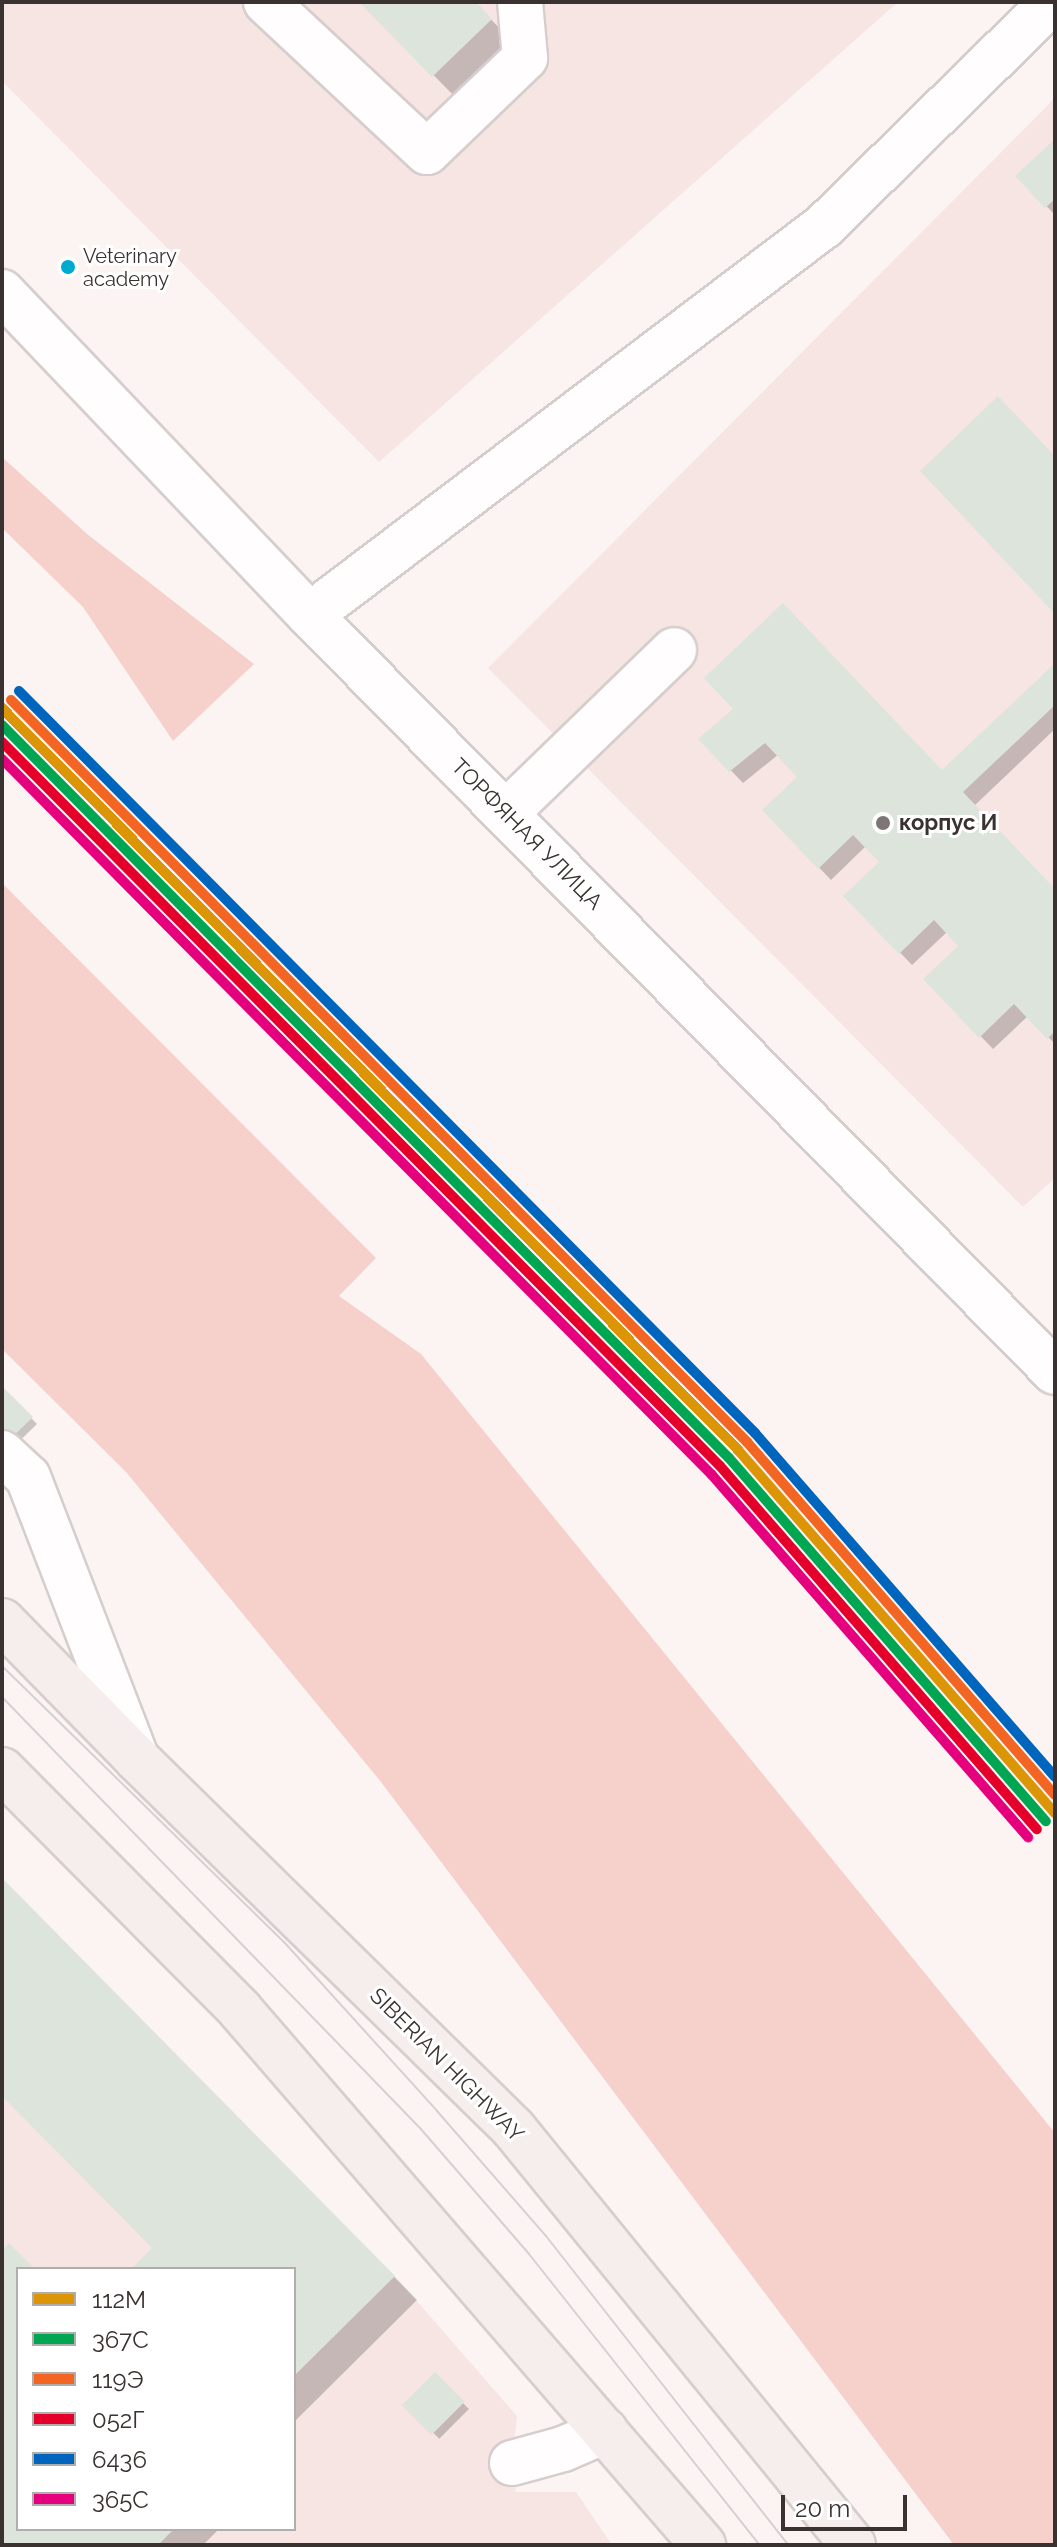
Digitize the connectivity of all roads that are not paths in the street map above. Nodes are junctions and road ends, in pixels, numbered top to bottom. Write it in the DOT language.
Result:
graph roads {
  1 [pos="266,2"];
  2 [pos="520,2"];
  3 [pos="1052,2"];
  4 [pos="2,292"];
  5 [pos="310,615"];
  6 [pos="674,650"];
  7 [pos="506,813"];
  8 [pos="1055,1372"];
  9 [pos="2,1453"];
  10 [pos="2,1621"];
  11 [pos="137,1759"];
  12 [pos="2,1770"];
  13 [pos="605,2431"];
  14 [pos="512,2463"];
  15 [pos="703,2545"];
  16 [pos="853,2545"];
  1 -- 2 [label="street"];
  3 -- 5 [label="street"];
  4 -- 5 [label="street, ТОРФЯНАЯ УЛИЦА"];
  5 -- 7 [label="street, ТОРФЯНАЯ УЛИЦА"];
  6 -- 7 [label="street"];
  7 -- 8 [label="street, ТОРФЯНАЯ УЛИЦА"];
  9 -- 11 [label="street"];
  10 -- 11 [label="main road, SIBERIAN HIGHWAY"];
  11 -- 16 [label="main road, SIBERIAN HIGHWAY"];
  12 -- 13 [label="main road"];
  13 -- 14 [label="street"];
  13 -- 15 [label="main road"];
}
